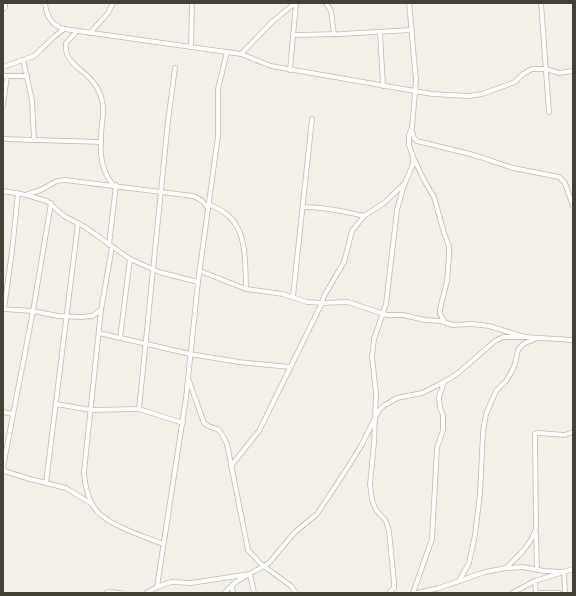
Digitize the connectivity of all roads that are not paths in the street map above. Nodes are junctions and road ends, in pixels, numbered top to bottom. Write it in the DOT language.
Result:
graph roads {
  1 [pos="5,3"];
  2 [pos="45,3"];
  3 [pos="113,3"];
  4 [pos="192,3"];
  5 [pos="296,3"];
  6 [pos="326,3"];
  7 [pos="409,3"];
  8 [pos="541,3"];
  9 [pos="3,9"];
  10 [pos="64,30"];
  11 [pos="412,30"];
  12 [pos="77,31"];
  13 [pos="380,32"];
  14 [pos="90,33"];
  15 [pos="294,34"];
  16 [pos="334,34"];
  17 [pos="191,47"];
  18 [pos="227,52"];
  19 [pos="241,54"];
  20 [pos="23,60"];
  21 [pos="3,67"];
  22 [pos="176,68"];
  23 [pos="546,69"];
  24 [pos="290,70"];
  25 [pos="573,72"];
  26 [pos="5,76"];
  27 [pos="26,76"];
  28 [pos="383,86"];
  29 [pos="416,92"];
  30 [pos="3,106"];
  31 [pos="549,112"];
  32 [pos="312,119"];
  33 [pos="412,128"];
  34 [pos="3,139"];
  35 [pos="34,140"];
  36 [pos="100,142"];
  37 [pos="413,157"];
  38 [pos="406,183"];
  39 [pos="114,185"];
  40 [pos="3,191"];
  41 [pos="160,192"];
  42 [pos="18,193"];
  43 [pos="26,195"];
  44 [pos="51,203"];
  45 [pos="208,204"];
  46 [pos="573,206"];
  47 [pos="303,207"];
  48 [pos="208,209"];
  49 [pos="364,216"];
  50 [pos="78,223"];
  51 [pos="110,246"];
  52 [pos="130,260"];
  53 [pos="153,270"];
  54 [pos="200,271"];
  55 [pos="198,282"];
  56 [pos="246,289"];
  57 [pos="293,296"];
  58 [pos="322,303"];
  59 [pos="3,309"];
  60 [pos="101,310"];
  61 [pos="33,311"];
  62 [pos="383,314"];
  63 [pos="66,316"];
  64 [pos="446,323"];
  65 [pos="99,332"];
  66 [pos="525,337"];
  67 [pos="120,338"];
  68 [pos="538,338"];
  69 [pos="573,340"];
  70 [pos="144,344"];
  71 [pos="190,354"];
  72 [pos="290,367"];
  73 [pos="188,378"];
  74 [pos="444,382"];
  75 [pos="56,404"];
  76 [pos="139,409"];
  77 [pos="91,410"];
  78 [pos="3,412"];
  79 [pos="13,414"];
  80 [pos="375,418"];
  81 [pos="183,423"];
  82 [pos="573,432"];
  83 [pos="231,466"];
  84 [pos="46,483"];
  85 [pos="92,504"];
  86 [pos="536,528"];
  87 [pos="163,544"];
  88 [pos="264,567"];
  89 [pos="506,568"];
  90 [pos="573,569"];
  91 [pos="537,570"];
  92 [pos="564,572"];
  93 [pos="250,574"];
  94 [pos="459,581"];
  95 [pos="535,581"];
  96 [pos="232,585"];
  97 [pos="157,587"];
  98 [pos="106,593"];
  99 [pos="121,593"];
  100 [pos="146,593"];
  101 [pos="224,593"];
  102 [pos="233,593"];
  103 [pos="254,593"];
  104 [pos="296,593"];
  105 [pos="389,593"];
  106 [pos="414,593"];
  107 [pos="417,593"];
  108 [pos="512,593"];
  109 [pos="536,593"];
  110 [pos="559,593"];
  111 [pos="565,593"];
  1 -- 9 [label="street"];
  2 -- 10 [label="street"];
  3 -- 14 [label="street"];
  4 -- 17 [label="street"];
  5 -- 15 [label="street"];
  5 -- 19 [label="street"];
  6 -- 16 [label="street"];
  7 -- 11 [label="street"];
  8 -- 23 [label="street"];
  10 -- 12 [label="street"];
  10 -- 20 [label="street"];
  11 -- 13 [label="street"];
  11 -- 29 [label="street"];
  12 -- 14 [label="street"];
  12 -- 36 [label="street"];
  13 -- 16 [label="street"];
  13 -- 28 [label="street"];
  14 -- 17 [label="street"];
  15 -- 16 [label="street"];
  15 -- 24 [label="street"];
  17 -- 18 [label="street"];
  18 -- 19 [label="street"];
  18 -- 45 [label="street"];
  19 -- 24 [label="street"];
  20 -- 21 [label="street"];
  20 -- 27 [label="street"];
  22 -- 41 [label="street"];
  23 -- 25 [label="street"];
  23 -- 29 [label="street"];
  23 -- 31 [label="street"];
  24 -- 28 [label="street"];
  26 -- 27 [label="street"];
  26 -- 30 [label="street"];
  27 -- 35 [label="street"];
  28 -- 29 [label="street"];
  29 -- 33 [label="street"];
  32 -- 47 [label="street"];
  33 -- 37 [label="street"];
  33 -- 46 [label="street"];
  34 -- 35 [label="street"];
  35 -- 36 [label="street"];
  36 -- 39 [label="street"];
  37 -- 38 [label="street"];
  37 -- 64 [label="street"];
  38 -- 49 [label="street"];
  38 -- 62 [label="street"];
  39 -- 41 [label="street"];
  39 -- 43 [label="street"];
  39 -- 51 [label="street"];
  40 -- 42 [label="street"];
  41 -- 48 [label="street"];
  41 -- 53 [label="street"];
  42 -- 43 [label="street"];
  42 -- 59 [label="street"];
  43 -- 44 [label="street"];
  44 -- 50 [label="street"];
  44 -- 61 [label="street"];
  45 -- 48 [label="street"];
  45 -- 56 [label="street"];
  47 -- 49 [label="street"];
  47 -- 57 [label="street"];
  48 -- 54 [label="street"];
  49 -- 58 [label="street"];
  50 -- 51 [label="street"];
  50 -- 63 [label="street"];
  51 -- 52 [label="street"];
  51 -- 60 [label="street"];
  52 -- 53 [label="street"];
  52 -- 67 [label="street"];
  53 -- 55 [label="street"];
  53 -- 70 [label="street"];
  54 -- 55 [label="street"];
  54 -- 56 [label="street"];
  55 -- 71 [label="street"];
  56 -- 57 [label="street"];
  57 -- 58 [label="street"];
  58 -- 62 [label="street"];
  58 -- 72 [label="street"];
  59 -- 61 [label="street"];
  60 -- 63 [label="street"];
  60 -- 65 [label="street"];
  61 -- 63 [label="street"];
  61 -- 79 [label="street"];
  62 -- 64 [label="street"];
  62 -- 80 [label="street"];
  63 -- 75 [label="street"];
  64 -- 66 [label="street"];
  65 -- 67 [label="street"];
  65 -- 77 [label="street"];
  66 -- 68 [label="street"];
  66 -- 74 [label="street"];
  67 -- 70 [label="street"];
  68 -- 69 [label="street"];
  68 -- 94 [label="street"];
  70 -- 71 [label="street"];
  70 -- 76 [label="street"];
  71 -- 72 [label="street"];
  71 -- 73 [label="street"];
  72 -- 83 [label="street"];
  73 -- 81 [label="street"];
  73 -- 83 [label="street"];
  74 -- 80 [label="street"];
  74 -- 106 [label="street"];
  75 -- 77 [label="street"];
  75 -- 84 [label="street"];
  76 -- 77 [label="street"];
  76 -- 81 [label="street"];
  77 -- 85 [label="street"];
  78 -- 79 [label="street"];
  79 -- 84 [label="street"];
  80 -- 88 [label="street"];
  80 -- 105 [label="street"];
  81 -- 87 [label="street"];
  82 -- 86 [label="street"];
  83 -- 88 [label="street"];
  84 -- 85 [label="street"];
  85 -- 87 [label="street"];
  86 -- 89 [label="street"];
  86 -- 91 [label="street"];
  87 -- 97 [label="street"];
  88 -- 93 [label="street"];
  88 -- 104 [label="street"];
  89 -- 91 [label="street"];
  89 -- 94 [label="street"];
  90 -- 92 [label="street"];
  91 -- 92 [label="street"];
  92 -- 95 [label="street"];
  92 -- 111 [label="street"];
  93 -- 96 [label="street"];
  93 -- 97 [label="street"];
  93 -- 103 [label="street"];
  94 -- 107 [label="street"];
  95 -- 108 [label="street"];
  95 -- 109 [label="street"];
  96 -- 101 [label="street"];
  96 -- 102 [label="street"];
  97 -- 100 [label="street"];
  98 -- 99 [label="street"];
  109 -- 110 [label="street"];
}
